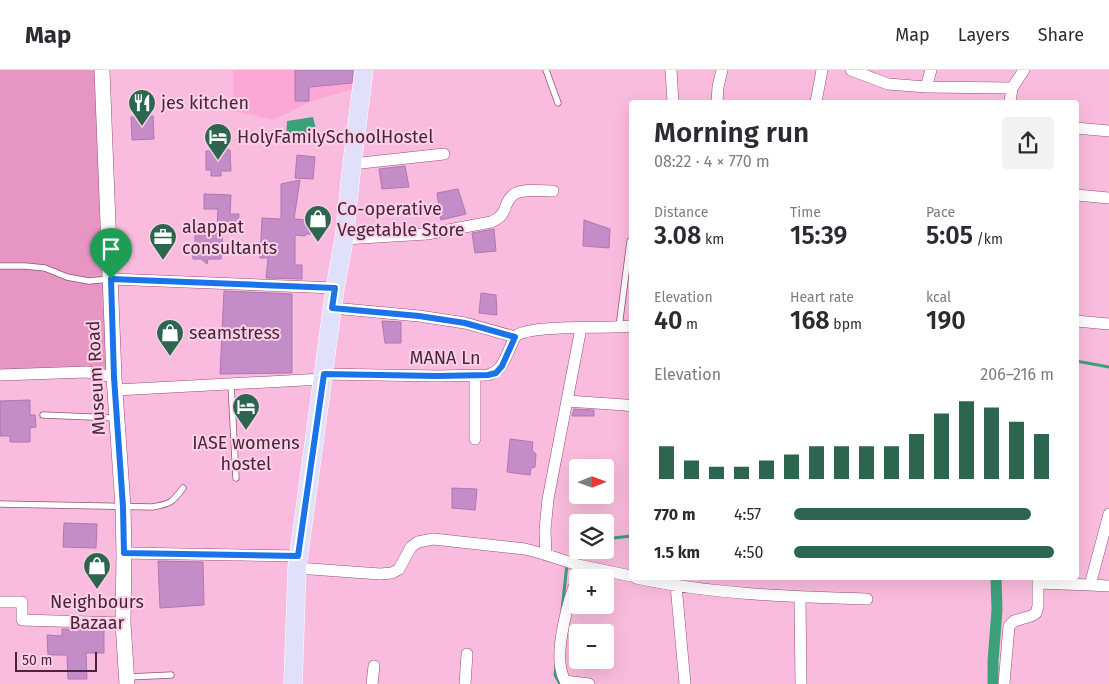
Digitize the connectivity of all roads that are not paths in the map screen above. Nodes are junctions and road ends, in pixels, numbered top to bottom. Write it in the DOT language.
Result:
graph roads {
  1 [pos="102,70"];
  2 [pos="364,70"];
  3 [pos="546,70"];
  4 [pos="671,70"];
  5 [pos="722,70"];
  6 [pos="822,70"];
  7 [pos="851,70"];
  8 [pos="931,70"];
  9 [pos="1024,70"];
  10 [pos="926,87"];
  11 [pos="1012,88"];
  12 [pos="673,100"];
  13 [pos="717,100"];
  14 [pos="816,100"];
  15 [pos="1010,100"];
  16 [pos="558,103"];
  17 [pos="1079,128"];
  18 [pos="1109,131"];
  19 [pos="444,154"];
  20 [pos="352,164"];
  21 [pos="553,191"];
  22 [pos="1079,195"];
  23 [pos="1109,198"];
  24 [pos="344,239"];
  25 [pos="629,250"];
  26 [pos="0,266"];
  27 [pos="111,279"];
  28 [pos="335,288"];
  29 [pos="332,308"];
  30 [pos="1079,321"];
  31 [pos="1109,324"];
  32 [pos="629,326"];
  33 [pos="581,328"];
  34 [pos="619,328"];
  35 [pos="515,337"];
  36 [pos="0,375"];
  37 [pos="475,375"];
  38 [pos="323,377"];
  39 [pos="115,384"];
  40 [pos="231,384"];
  41 [pos="567,401"];
  42 [pos="629,406"];
  43 [pos="44,415"];
  44 [pos="117,418"];
  45 [pos="475,439"];
  46 [pos="236,478"];
  47 [pos="183,488"];
  48 [pos="0,504"];
  49 [pos="123,507"];
  50 [pos="1109,514"];
  51 [pos="124,553"];
  52 [pos="546,555"];
  53 [pos="298,562"];
  54 [pos="582,566"];
  55 [pos="581,569"];
  56 [pos="629,576"];
  57 [pos="647,580"];
  58 [pos="1038,580"];
  59 [pos="676,585"];
  60 [pos="1090,585"];
  61 [pos="1109,586"];
  62 [pos="800,598"];
  63 [pos="867,600"];
  64 [pos="0,602"];
  65 [pos="569,602"];
  66 [pos="123,623"];
  67 [pos="467,654"];
  68 [pos="374,666"];
  69 [pos="170,676"];
  70 [pos="127,681"];
  71 [pos="566,682"];
  72 [pos="293,684"];
  73 [pos="372,684"];
  74 [pos="465,684"];
  75 [pos="589,684"];
  76 [pos="685,684"];
  77 [pos="801,684"];
  78 [pos="1004,684"];
  1 -- 27 [label="main road, Museum Road"];
  2 -- 20 [label="main road"];
  3 -- 16 [label="lane"];
  4 -- 12 [label="street"];
  5 -- 13 [label="street"];
  6 -- 14 [label="street"];
  7 -- 10 [label="street"];
  8 -- 10 [label="street"];
  9 -- 11 [label="street"];
  10 -- 11 [label="street"];
  11 -- 15 [label="street"];
  17 -- 18 [label="street"];
  19 -- 20 [label="street"];
  20 -- 24 [label="main road"];
  21 -- 24 [label="street"];
  22 -- 23 [label="street"];
  24 -- 28 [label="main road"];
  25 -- 34 [label="lane"];
  26 -- 27 [label="lane"];
  27 -- 28 [label="street"];
  27 -- 39 [label="main road, Museum Road"];
  28 -- 29 [label="main road"];
  29 -- 35 [label="street"];
  29 -- 38 [label="main road"];
  30 -- 31 [label="street"];
  32 -- 34 [label="street"];
  33 -- 34 [label="street"];
  33 -- 35 [label="street"];
  33 -- 41 [label="street"];
  35 -- 37 [label="street, MANA Ln"];
  36 -- 39 [label="street, MANA Ln"];
  37 -- 38 [label="street, MANA Ln"];
  37 -- 45 [label="street"];
  38 -- 40 [label="street, MANA Ln"];
  38 -- 53 [label="main road"];
  39 -- 40 [label="street, MANA Ln"];
  39 -- 44 [label="main road, Museum Road"];
  40 -- 46 [label="lane"];
  41 -- 42 [label="street"];
  41 -- 52 [label="street"];
  43 -- 44 [label="lane"];
  44 -- 49 [label="main road, Museum Road"];
  47 -- 49 [label="lane"];
  48 -- 49 [label="lane"];
  49 -- 51 [label="main road, Museum Road"];
  50 -- 60 [label="street"];
  51 -- 53 [label="street"];
  51 -- 66 [label="main road, Museum Road"];
  52 -- 53 [label="street"];
  52 -- 54 [label="street"];
  53 -- 72 [label="main road"];
  54 -- 55 [label="street"];
  54 -- 56 [label="street"];
  57 -- 59 [label="street"];
  58 -- 60 [label="street"];
  58 -- 78 [label="street"];
  59 -- 62 [label="street"];
  59 -- 76 [label="street"];
  60 -- 61 [label="street"];
  62 -- 63 [label="street"];
  62 -- 77 [label="street"];
  64 -- 66 [label="street"];
  65 -- 71 [label="street"];
  66 -- 70 [label="main road, Museum Road"];
  67 -- 74 [label="street"];
  68 -- 73 [label="street"];
  69 -- 70 [label="lane"];
  71 -- 75 [label="street"];
}
